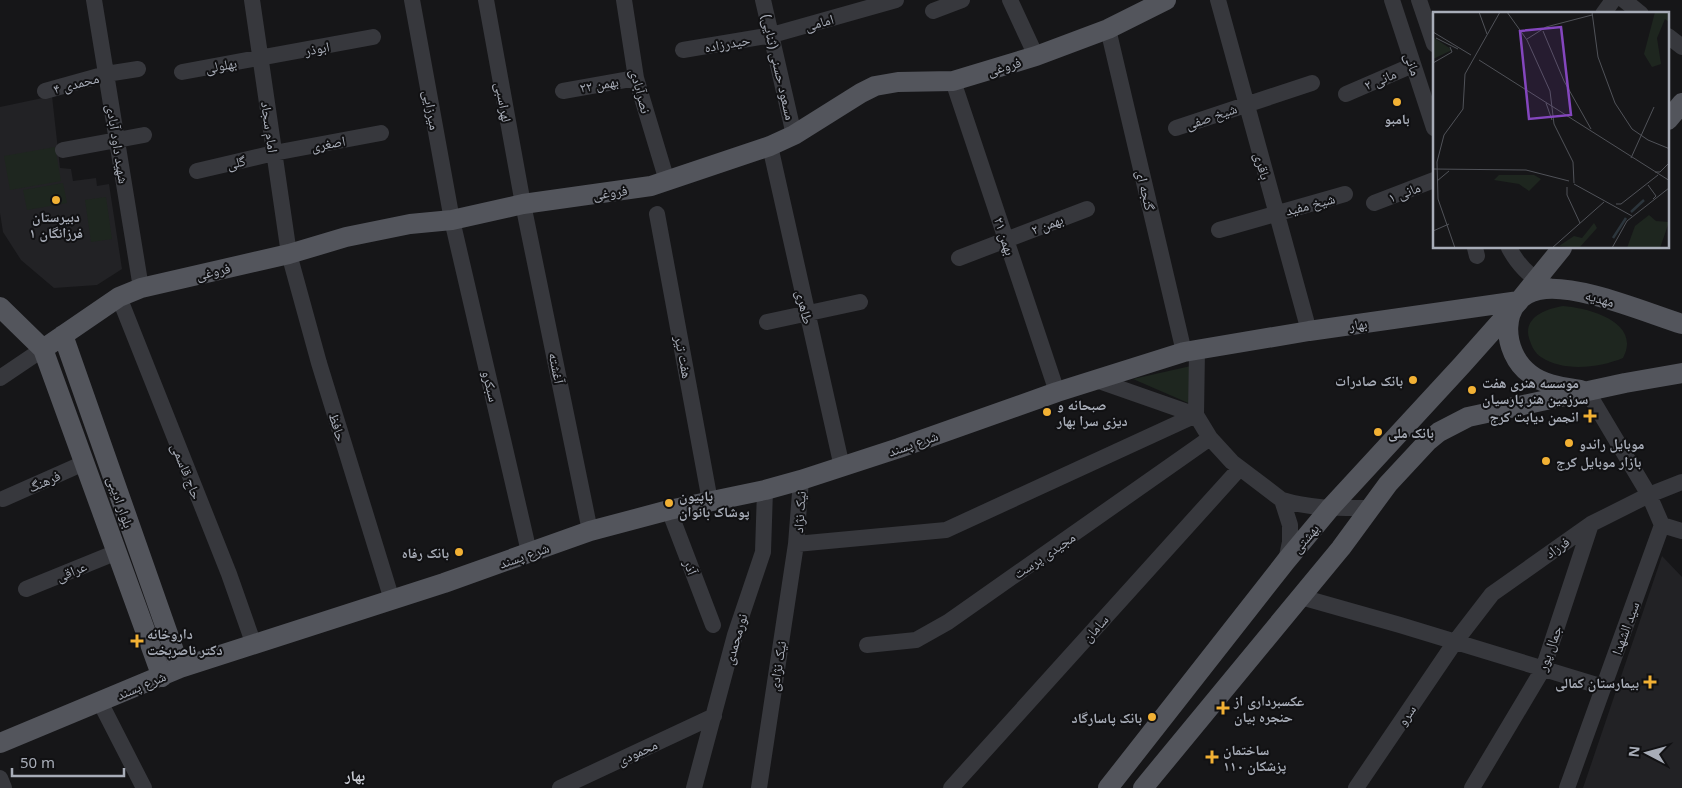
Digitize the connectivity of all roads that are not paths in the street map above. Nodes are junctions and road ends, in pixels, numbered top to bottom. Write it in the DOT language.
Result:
graph roads {
  1 [pos="94,0"];
  2 [pos="252,0"];
  3 [pos="412,0"];
  4 [pos="486,0"];
  5 [pos="624,0"];
  6 [pos="764,0"];
  7 [pos="896,0"];
  8 [pos="962,0"];
  9 [pos="1010,0"];
  10 [pos="1218,0"];
  11 [pos="1414,0"];
  12 [pos="1419,0"];
  13 [pos="1613,0"];
  14 [pos="1624,0"];
  15 [pos="1159,2"];
  16 [pos="1393,5"];
  17 [pos="933,11"];
  18 [pos="1604,12"];
  19 [pos="1639,12"];
  20 [pos="1108,29"];
  21 [pos="772,35"];
  22 [pos="373,37"];
  23 [pos="1670,38"];
  24 [pos="1433,41"];
  25 [pos="1682,47"];
  26 [pos="683,50"];
  27 [pos="1036,56"];
  28 [pos="260,58"];
  29 [pos="1413,64"];
  30 [pos="138,69"];
  31 [pos="182,72"];
  32 [pos="106,74"];
  33 [pos="636,78"];
  34 [pos="953,81"];
  35 [pos="1312,83"];
  36 [pos="45,91"];
  37 [pos="563,91"];
  38 [pos="1346,94"];
  39 [pos="1682,103"];
  40 [pos="1246,104"];
  41 [pos="1670,118"];
  42 [pos="1433,125"];
  43 [pos="1176,128"];
  44 [pos="381,133"];
  45 [pos="144,135"];
  46 [pos="794,135"];
  47 [pos="117,140"];
  48 [pos="770,146"];
  49 [pos="63,150"];
  50 [pos="274,153"];
  51 [pos="197,171"];
  52 [pos="1433,180"];
  53 [pos="667,181"];
  54 [pos="1344,194"];
  55 [pos="1374,203"];
  56 [pos="523,204"];
  57 [pos="1088,209"];
  58 [pos="1276,213"];
  59 [pos="657,214"];
  60 [pos="452,220"];
  61 [pos="1219,230"];
  62 [pos="1006,240"];
  63 [pos="1510,249"];
  64 [pos="1561,249"];
  65 [pos="289,254"];
  66 [pos="959,258"];
  67 [pos="1535,280"];
  68 [pos="141,288"];
  69 [pos="1555,288"];
  70 [pos="119,298"];
  71 [pos="1519,301"];
  72 [pos="860,302"];
  73 [pos="0,307"];
  74 [pos="807,314"];
  75 [pos="767,322"];
  76 [pos="1682,324"];
  77 [pos="1309,331"];
  78 [pos="63,335"];
  79 [pos="43,350"];
  80 [pos="1191,351"];
  81 [pos="1682,373"];
  82 [pos="0,378"];
  83 [pos="1096,380"];
  84 [pos="1587,390"];
  85 [pos="1057,392"];
  86 [pos="1196,416"];
  87 [pos="1210,438"];
  88 [pos="84,463"];
  89 [pos="842,468"];
  90 [pos="1240,468"];
  91 [pos="801,480"];
  92 [pos="1682,482"];
  93 [pos="765,490"];
  94 [pos="1649,495"];
  95 [pos="3,500"];
  96 [pos="1282,500"];
  97 [pos="710,501"];
  98 [pos="1331,507"];
  99 [pos="1370,508"];
  100 [pos="669,510"];
  101 [pos="1591,524"];
  102 [pos="1662,525"];
  103 [pos="590,531"];
  104 [pos="1682,531"];
  105 [pos="796,544"];
  106 [pos="117,552"];
  107 [pos="530,552"];
  108 [pos="1286,560"];
  109 [pos="26,589"];
  110 [pos="1301,597"];
  111 [pos="392,600"];
  112 [pos="713,624"];
  113 [pos="1455,642"];
  114 [pos="254,645"];
  115 [pos="867,645"];
  116 [pos="1544,668"];
  117 [pos="171,672"];
  118 [pos="1604,687"];
  119 [pos="100,702"];
  120 [pos="714,716"];
  121 [pos="0,743"];
  122 [pos="0,778"];
  123 [pos="4,788"];
  124 [pos="144,788"];
  125 [pos="560,788"];
  126 [pos="694,788"];
  127 [pos="758,788"];
  128 [pos="951,788"];
  129 [pos="1108,788"];
  130 [pos="1143,788"];
  131 [pos="1356,788"];
  132 [pos="1472,788"];
  133 [pos="1567,788"];
  1 -- 32 [label="street, شهید داود آبادی"];
  2 -- 28 [label="street, امام سجاد"];
  3 -- 60 [label="street, میرزایی"];
  4 -- 56 [label="street, لهراسبی"];
  5 -- 33 [label="street, نصرآبادی"];
  6 -- 21 [label="street, مسعود حسنی (ثنایی)"];
  7 -- 21 [label="street, امامی"];
  8 -- 17 [label="street"];
  9 -- 27 [label="street"];
  10 -- 40 [label="street, باقری"];
  11 -- 16 [label="street"];
  12 -- 24 [label="street"];
  13 -- 18 [label="street"];
  14 -- 19 [label="street"];
  15 -- 20 [label="main road, فروغی"];
  16 -- 29 [label="street, مانی"];
  20 -- 27 [label="main road, فروغی"];
  20 -- 80 [label="street, گنجه ای"];
  21 -- 26 [label="street, حیدرزاده"];
  21 -- 46 [label="street, مسعود حسنی (ثنایی)"];
  22 -- 28 [label="street, ابوذر"];
  23 -- 25 [label="street"];
  27 -- 34 [label="main road, فروغی"];
  28 -- 31 [label="street, بهلولی"];
  28 -- 50 [label="street, امام سجاد"];
  29 -- 38 [label="street, مانی ۲"];
  29 -- 42 [label="street, مانی"];
  30 -- 32 [label="street, محمدی ۴"];
  32 -- 36 [label="street, محمدی ۴"];
  32 -- 47 [label="street, شهید داود آبادی"];
  33 -- 37 [label="street, ۲۲ بهمن"];
  33 -- 53 [label="street, نصرآبادی"];
  34 -- 46 [label="main road, فروغی"];
  34 -- 62 [label="street, ۲۱ بهمن"];
  35 -- 40 [label="street, شیخ صفی"];
  39 -- 41 [label="main road"];
  40 -- 43 [label="street, شیخ صفی"];
  40 -- 58 [label="street, باقری"];
  44 -- 50 [label="street, اصغری"];
  45 -- 47 [label="street"];
  46 -- 48 [label="main road, فروغی"];
  47 -- 49 [label="street"];
  47 -- 68 [label="street, شهید داود آبادی"];
  48 -- 53 [label="main road, فروغی"];
  48 -- 74 [label="street, طاهری"];
  50 -- 51 [label="street, گلی"];
  50 -- 65 [label="street, امام سجاد"];
  52 -- 55 [label="street, مانی ۱"];
  53 -- 56 [label="main road, فروغی"];
  54 -- 58 [label="street, شیخ مفید"];
  56 -- 60 [label="main road, فروغی"];
  56 -- 103 [label="street, آغشته"];
  57 -- 62 [label="street, بهمن ۲"];
  58 -- 61 [label="street, شیخ مفید"];
  58 -- 77 [label="street, باقری"];
  59 -- 97 [label="street, هفت تیر"];
  60 -- 65 [label="main road, فروغی"];
  60 -- 107 [label="street, سبکرو"];
  62 -- 66 [label="street, بهمن ۲"];
  62 -- 85 [label="street, ۲۱ بهمن"];
  63 -- 67 [label="street"];
  64 -- 67 [label="main road"];
  65 -- 68 [label="main road, فروغی"];
  65 -- 111 [label="street, حافظ"];
  67 -- 69 [label="street"];
  67 -- 71 [label="main road"];
  68 -- 70 [label="main road, فروغی"];
  69 -- 71 [label="main road, مهدیه"];
  69 -- 76 [label="main road, مهدیه"];
  70 -- 78 [label="main road, فروغی"];
  70 -- 114 [label="street, حاج قاسمی"];
  71 -- 77 [label="main road, بهار"];
  71 -- 84 [label="main road"];
  71 -- 98 [label="main road, بهشتى"];
  72 -- 74 [label="street"];
  73 -- 79 [label="main road"];
  74 -- 75 [label="street"];
  74 -- 89 [label="street, طاهری"];
  77 -- 80 [label="main road, بهار"];
  78 -- 79 [label="main road, فروغی"];
  78 -- 117 [label="main road, بلوار ادیبی"];
  79 -- 82 [label="street"];
  79 -- 88 [label="main road, بلوار ادیبی"];
  80 -- 83 [label="main road, بهار"];
  80 -- 86 [label="street"];
  81 -- 84 [label="main road"];
  83 -- 85 [label="main road, بهار"];
  83 -- 86 [label="street"];
  84 -- 94 [label="street"];
  84 -- 99 [label="main road"];
  85 -- 89 [label="main road, شرع پسند"];
  86 -- 87 [label="street"];
  86 -- 105 [label="street"];
  87 -- 90 [label="street"];
  87 -- 115 [label="street, مجیدی پرست"];
  88 -- 95 [label="street, فرهنگ"];
  88 -- 106 [label="main road, بلوار ادیبی"];
  89 -- 91 [label="main road, شرع پسند"];
  90 -- 96 [label="street"];
  90 -- 128 [label="street, سامان"];
  91 -- 93 [label="main road, شرع پسند"];
  91 -- 105 [label="street, نیک نژاد"];
  92 -- 94 [label="street, فرزاد"];
  93 -- 97 [label="main road, شرع پسند"];
  93 -- 120 [label="street, نورمحمدی"];
  94 -- 101 [label="street, فرزاد"];
  94 -- 102 [label="street"];
  96 -- 98 [label="street"];
  96 -- 108 [label="street"];
  97 -- 100 [label="main road, شرع پسند"];
  98 -- 99 [label="street"];
  98 -- 108 [label="main road, بهشتى"];
  99 -- 110 [label="main road"];
  100 -- 103 [label="main road, شرع پسند"];
  100 -- 112 [label="street, آذر"];
  101 -- 113 [label="street, فرزاد"];
  101 -- 116 [label="street, جمال پور"];
  102 -- 104 [label="street"];
  102 -- 118 [label="street, سید الشهدا"];
  103 -- 107 [label="main road, شرع پسند"];
  105 -- 127 [label="street, نیک نژادی"];
  106 -- 109 [label="street, عراقی"];
  106 -- 117 [label="main road, بلوار ادیبی"];
  107 -- 111 [label="main road, شرع پسند"];
  108 -- 129 [label="main road, بهشتى"];
  110 -- 113 [label="street"];
  110 -- 130 [label="main road"];
  111 -- 114 [label="main road, شرع پسند"];
  113 -- 116 [label="street"];
  113 -- 131 [label="street, سرو"];
  114 -- 117 [label="main road, شرع پسند"];
  116 -- 118 [label="street"];
  116 -- 132 [label="street, جمال پور"];
  117 -- 119 [label="main road, شرع پسند"];
  118 -- 133 [label="street, سید الشهدا"];
  119 -- 121 [label="main road, شرع پسند"];
  119 -- 124 [label="street"];
  120 -- 125 [label="street, محمودی"];
  120 -- 126 [label="street, نورمحمدی"];
  122 -- 123 [label="street"];
}
